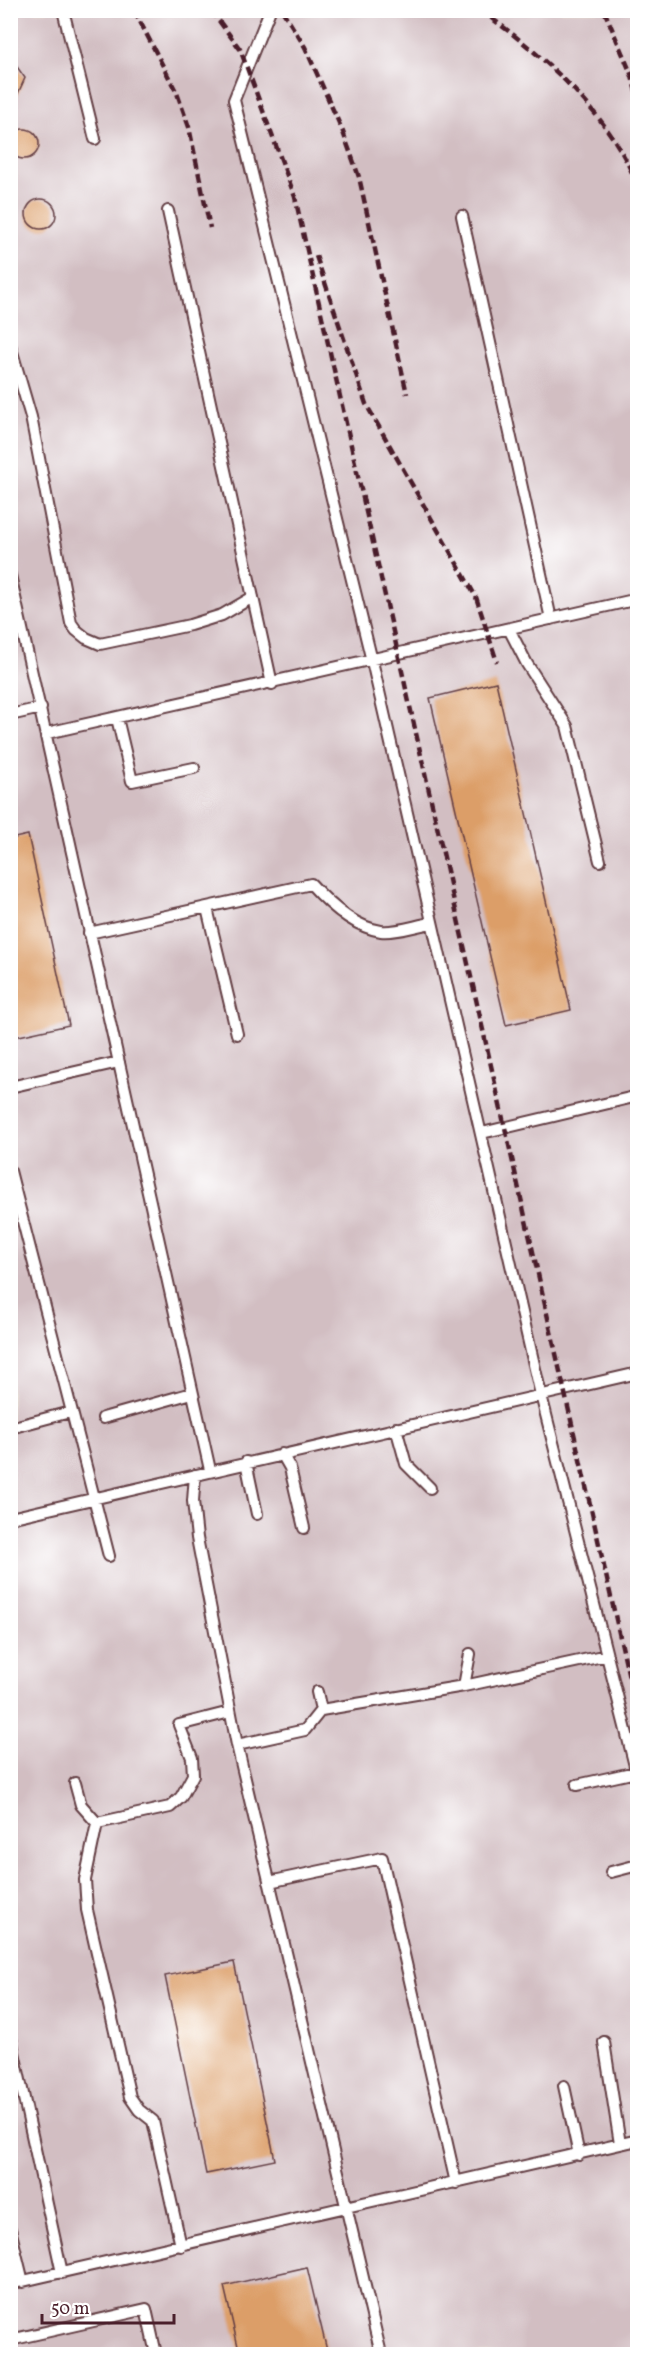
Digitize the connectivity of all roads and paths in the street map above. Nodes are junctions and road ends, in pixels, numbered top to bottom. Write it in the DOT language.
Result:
graph roads {
  1 [pos="63,10"];
  2 [pos="270,10"];
  3 [pos="94,139"];
  4 [pos="168,211"];
  5 [pos="462,216"];
  6 [pos="10,345"];
  7 [pos="10,575"];
  8 [pos="253,597"];
  9 [pos="13,599"];
  10 [pos="638,599"];
  11 [pos="551,619"];
  12 [pos="509,629"];
  13 [pos="372,661"];
  14 [pos="272,684"];
  15 [pos="41,708"];
  16 [pos="10,715"];
  17 [pos="117,718"];
  18 [pos="47,733"];
  19 [pos="194,768"];
  20 [pos="600,861"];
  21 [pos="207,908"];
  22 [pos="432,923"];
  23 [pos="89,933"];
  24 [pos="237,1034"];
  25 [pos="119,1062"];
  26 [pos="10,1087"];
  27 [pos="638,1096"];
  28 [pos="482,1133"];
  29 [pos="10,1171"];
  30 [pos="638,1373"];
  31 [pos="192,1393"];
  32 [pos="541,1395"];
  33 [pos="70,1412"];
  34 [pos="103,1418"];
  35 [pos="10,1428"];
  36 [pos="396,1428"];
  37 [pos="282,1454"];
  38 [pos="246,1462"];
  39 [pos="210,1470"];
  40 [pos="195,1475"];
  41 [pos="430,1488"];
  42 [pos="94,1499"];
  43 [pos="257,1514"];
  44 [pos="10,1518"];
  45 [pos="304,1528"];
  46 [pos="110,1556"];
  47 [pos="470,1654"];
  48 [pos="607,1655"];
  49 [pos="464,1686"];
  50 [pos="317,1692"];
  51 [pos="321,1710"];
  52 [pos="230,1712"];
  53 [pos="237,1745"];
  54 [pos="637,1775"];
  55 [pos="75,1783"];
  56 [pos="577,1785"];
  57 [pos="97,1823"];
  58 [pos="638,1865"];
  59 [pos="611,1872"];
  60 [pos="269,1882"];
  61 [pos="10,2034"];
  62 [pos="604,2042"];
  63 [pos="564,2086"];
  64 [pos="638,2140"];
  65 [pos="620,2144"];
  66 [pos="579,2155"];
  67 [pos="456,2183"];
  68 [pos="347,2208"];
  69 [pos="10,2229"];
  70 [pos="181,2246"];
  71 [pos="63,2273"];
  72 [pos="23,2282"];
  73 [pos="10,2284"];
  74 [pos="10,2340"];
  75 [pos="156,2355"];
  76 [pos="381,2355"];
  1 -- 3 [label="lane"];
  2 -- 13 [label="lane"];
  4 -- 8 [label="lane"];
  5 -- 11 [label="lane"];
  6 -- 8 [label="lane"];
  7 -- 9 [label="lane"];
  8 -- 14 [label="lane"];
  9 -- 15 [label="lane"];
  10 -- 11 [label="lane"];
  11 -- 12 [label="lane"];
  12 -- 13 [label="lane"];
  12 -- 20 [label="lane"];
  13 -- 14 [label="lane"];
  13 -- 22 [label="lane"];
  14 -- 17 [label="lane"];
  15 -- 16 [label="lane"];
  15 -- 18 [label="lane"];
  17 -- 18 [label="lane"];
  17 -- 19 [label="lane"];
  18 -- 23 [label="lane"];
  21 -- 22 [label="lane"];
  21 -- 23 [label="lane"];
  21 -- 24 [label="lane"];
  22 -- 28 [label="lane"];
  23 -- 25 [label="lane"];
  25 -- 26 [label="lane"];
  25 -- 31 [label="lane"];
  27 -- 28 [label="lane"];
  28 -- 32 [label="lane"];
  29 -- 33 [label="lane"];
  30 -- 32 [label="lane"];
  31 -- 34 [label="lane"];
  31 -- 39 [label="lane"];
  32 -- 36 [label="lane"];
  32 -- 48 [label="lane"];
  33 -- 35 [label="lane"];
  33 -- 42 [label="lane"];
  36 -- 37 [label="lane"];
  36 -- 41 [label="lane"];
  37 -- 38 [label="lane"];
  37 -- 45 [label="lane"];
  38 -- 39 [label="lane"];
  38 -- 43 [label="lane"];
  39 -- 40 [label="lane"];
  40 -- 42 [label="lane"];
  40 -- 52 [label="lane"];
  42 -- 44 [label="lane"];
  42 -- 46 [label="lane"];
  47 -- 49 [label="lane"];
  48 -- 49 [label="lane"];
  48 -- 54 [label="lane"];
  49 -- 51 [label="lane"];
  50 -- 51 [label="lane"];
  51 -- 53 [label="lane"];
  52 -- 53 [label="lane"];
  52 -- 57 [label="lane"];
  53 -- 60 [label="lane"];
  54 -- 56 [label="lane"];
  55 -- 57 [label="lane"];
  57 -- 70 [label="lane"];
  58 -- 59 [label="lane"];
  60 -- 67 [label="lane"];
  60 -- 68 [label="lane"];
  61 -- 71 [label="lane"];
  62 -- 65 [label="lane"];
  63 -- 66 [label="lane"];
  64 -- 65 [label="lane"];
  65 -- 66 [label="lane"];
  66 -- 67 [label="lane"];
  67 -- 68 [label="lane"];
  68 -- 70 [label="lane"];
  68 -- 76 [label="lane"];
  69 -- 72 [label="lane"];
  70 -- 71 [label="lane"];
  71 -- 72 [label="lane"];
  72 -- 73 [label="lane"];
  74 -- 75 [label="lane"];
}
